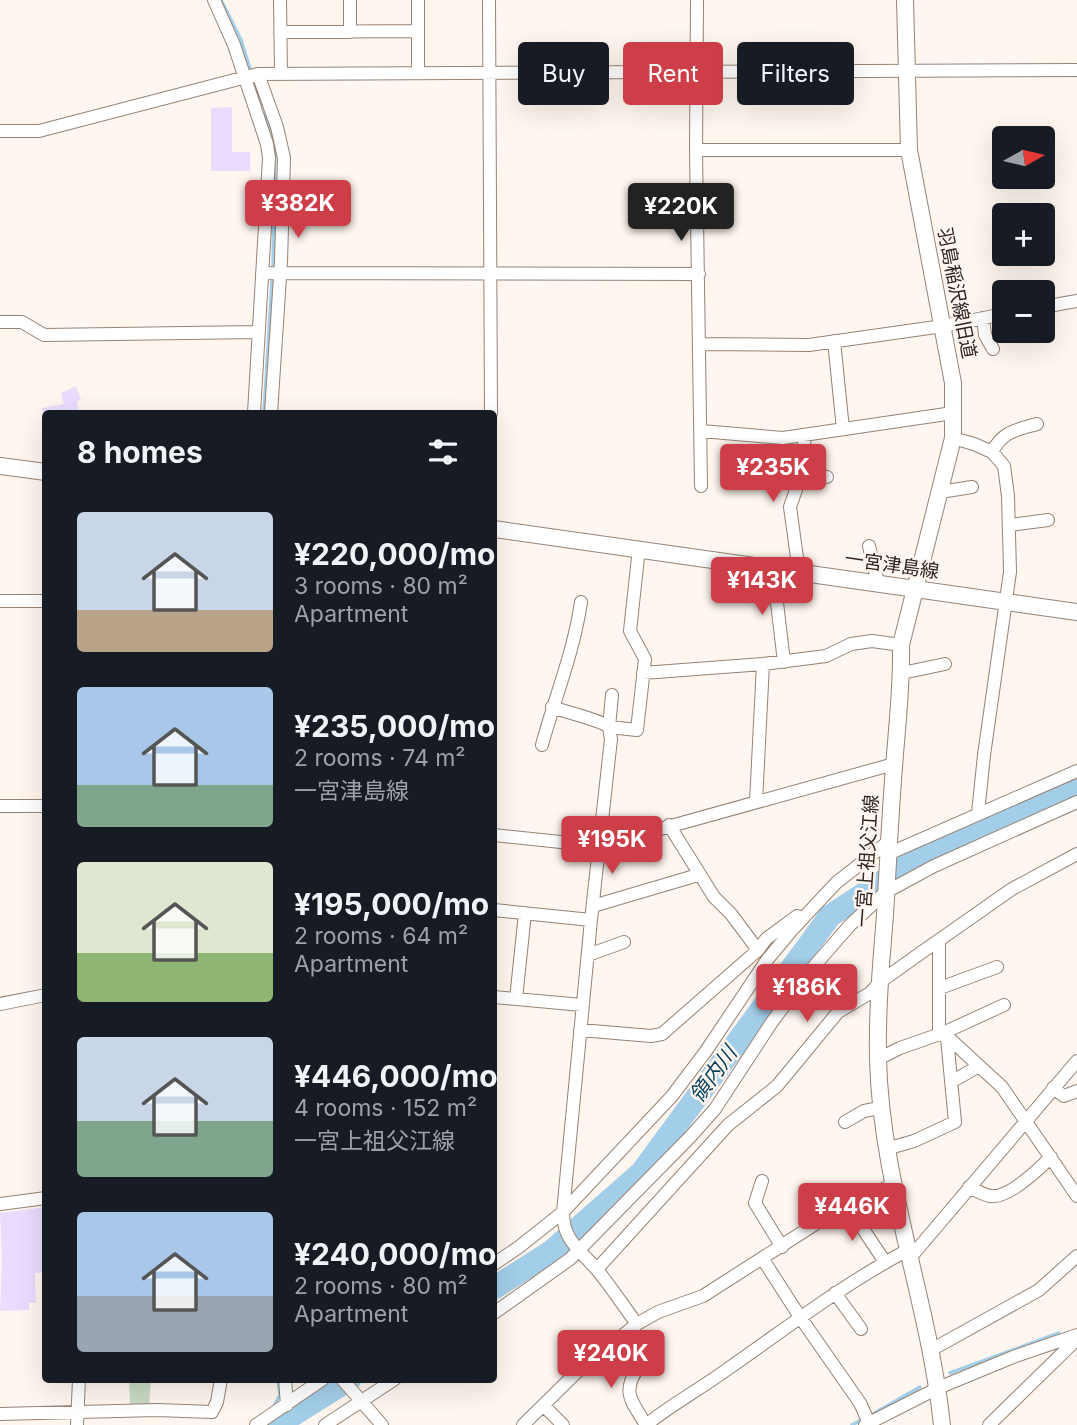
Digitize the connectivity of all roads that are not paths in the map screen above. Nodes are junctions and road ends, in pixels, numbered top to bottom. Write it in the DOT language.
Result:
graph roads {
  1 [pos="214,0"];
  2 [pos="280,0"];
  3 [pos="350,0"];
  4 [pos="418,0"];
  5 [pos="489,0"];
  6 [pos="697,0"];
  7 [pos="905,0"];
  8 [pos="418,31"];
  9 [pos="280,32"];
  10 [pos="350,32"];
  11 [pos="697,42"];
  12 [pos="1077,70"];
  13 [pos="905,71"];
  14 [pos="623,72"];
  15 [pos="723,72"];
  16 [pos="418,73"];
  17 [pos="489,73"];
  18 [pos="258,74"];
  19 [pos="281,74"];
  20 [pos="244,76"];
  21 [pos="697,105"];
  22 [pos="0,131"];
  23 [pos="696,150"];
  24 [pos="909,150"];
  25 [pos="262,273"];
  26 [pos="280,273"];
  27 [pos="699,274"];
  28 [pos="491,275"];
  29 [pos="1077,301"];
  30 [pos="1055,305"];
  31 [pos="992,316"];
  32 [pos="982,318"];
  33 [pos="0,322"];
  34 [pos="943,326"];
  35 [pos="258,332"];
  36 [pos="834,341"];
  37 [pos="700,344"];
  38 [pos="993,349"];
  39 [pos="254,410"];
  40 [pos="271,410"];
  41 [pos="491,410"];
  42 [pos="953,413"];
  43 [pos="1037,424"];
  44 [pos="843,429"];
  45 [pos="701,431"];
  46 [pos="804,435"];
  47 [pos="953,439"];
  48 [pos="992,452"];
  49 [pos="0,466"];
  50 [pos="42,471"];
  51 [pos="801,475"];
  52 [pos="827,477"];
  53 [pos="965,484"];
  54 [pos="701,486"];
  55 [pos="940,492"];
  56 [pos="1048,520"];
  57 [pos="1010,525"];
  58 [pos="497,529"];
  59 [pos="869,546"];
  60 [pos="639,548"];
  61 [pos="773,569"];
  62 [pos="799,572"];
  63 [pos="878,583"];
  64 [pos="914,589"];
  65 [pos="0,601"];
  66 [pos="42,601"];
  67 [pos="581,602"];
  68 [pos="1007,602"];
  69 [pos="1077,612"];
  70 [pos="901,645"];
  71 [pos="784,662"];
  72 [pos="763,664"];
  73 [pos="945,664"];
  74 [pos="643,673"];
  75 [pos="902,673"];
  76 [pos="612,695"];
  77 [pos="552,707"];
  78 [pos="609,727"];
  79 [pos="542,745"];
  80 [pos="894,764"];
  81 [pos="1077,771"];
  82 [pos="756,802"];
  83 [pos="1077,802"];
  84 [pos="0,806"];
  85 [pos="42,806"];
  86 [pos="978,813"];
  87 [pos="668,825"];
  88 [pos="497,835"];
  89 [pos="599,846"];
  90 [pos="888,851"];
  91 [pos="1077,854"];
  92 [pos="698,875"];
  93 [pos="886,890"];
  94 [pos="823,897"];
  95 [pos="593,906"];
  96 [pos="497,910"];
  97 [pos="525,913"];
  98 [pos="591,920"];
  99 [pos="939,941"];
  100 [pos="624,942"];
  101 [pos="758,950"];
  102 [pos="588,955"];
  103 [pos="997,967"];
  104 [pos="880,982"];
  105 [pos="940,988"];
  106 [pos="42,996"];
  107 [pos="497,997"];
  108 [pos="516,999"];
  109 [pos="0,1004"];
  110 [pos="582,1005"];
  111 [pos="1004,1005"];
  112 [pos="580,1030"];
  113 [pos="945,1036"];
  114 [pos="878,1059"];
  115 [pos="1077,1060"];
  116 [pos="979,1066"];
  117 [pos="951,1082"];
  118 [pos="1054,1088"];
  119 [pos="1077,1091"];
  120 [pos="880,1108"];
  121 [pos="1026,1121"];
  122 [pos="845,1122"];
  123 [pos="886,1149"];
  124 [pos="1051,1157"];
  125 [pos="762,1181"];
  126 [pos="892,1185"];
  127 [pos="969,1187"];
  128 [pos="1077,1196"];
  129 [pos="42,1199"];
  130 [pos="0,1204"];
  131 [pos="847,1205"];
  132 [pos="563,1212"];
  133 [pos="782,1247"];
  134 [pos="577,1250"];
  135 [pos="909,1254"];
  136 [pos="1077,1256"];
  137 [pos="762,1258"];
  138 [pos="497,1262"];
  139 [pos="885,1262"];
  140 [pos="597,1269"];
  141 [pos="835,1293"];
  142 [pos="497,1311"];
  143 [pos="800,1318"];
  144 [pos="637,1324"];
  145 [pos="861,1329"];
  146 [pos="1077,1337"];
  147 [pos="621,1338"];
  148 [pos="931,1350"];
  149 [pos="79,1383"];
  150 [pos="220,1383"];
  151 [pos="285,1383"];
  152 [pos="317,1383"];
  153 [pos="344,1383"];
  154 [pos="388,1383"];
  155 [pos="938,1388"];
  156 [pos="359,1401"];
  157 [pos="287,1405"];
  158 [pos="544,1406"];
  159 [pos="0,1414"];
  160 [pos="77,1418"];
  161 [pos="652,1423"];
  162 [pos="868,1424"];
  163 [pos="256,1425"];
  164 [pos="325,1425"];
  165 [pos="382,1425"];
  166 [pos="523,1425"];
  167 [pos="563,1425"];
  168 [pos="942,1425"];
  169 [pos="989,1425"];
  1 -- 20 [label="street"];
  2 -- 9 [label="street"];
  3 -- 10 [label="street"];
  4 -- 8 [label="street"];
  5 -- 17 [label="street"];
  6 -- 11 [label="street"];
  7 -- 13 [label="main road, 羽島稲沢線旧道"];
  8 -- 10 [label="street"];
  8 -- 16 [label="street"];
  9 -- 10 [label="street"];
  9 -- 19 [label="street"];
  12 -- 13 [label="street"];
  13 -- 15 [label="street"];
  13 -- 24 [label="main road, 羽島稲沢線旧道"];
  14 -- 17 [label="street"];
  16 -- 17 [label="street"];
  16 -- 19 [label="street"];
  17 -- 28 [label="street"];
  18 -- 19 [label="street"];
  18 -- 20 [label="street"];
  18 -- 26 [label="street"];
  20 -- 22 [label="street"];
  20 -- 25 [label="street"];
  21 -- 23 [label="street"];
  23 -- 24 [label="street"];
  23 -- 27 [label="street"];
  24 -- 34 [label="main road, 羽島稲沢線旧道"];
  25 -- 26 [label="street"];
  25 -- 35 [label="street"];
  26 -- 28 [label="street"];
  26 -- 40 [label="street"];
  27 -- 28 [label="street"];
  27 -- 37 [label="street"];
  28 -- 41 [label="street"];
  29 -- 30 [label="street"];
  31 -- 32 [label="street"];
  32 -- 34 [label="street"];
  32 -- 38 [label="street"];
  33 -- 35 [label="street"];
  34 -- 36 [label="street"];
  34 -- 42 [label="main road, 羽島稲沢線旧道"];
  35 -- 39 [label="street"];
  36 -- 37 [label="street"];
  36 -- 44 [label="street"];
  37 -- 45 [label="street"];
  42 -- 44 [label="street"];
  42 -- 47 [label="main road, 羽島稲沢線旧道"];
  43 -- 48 [label="street"];
  44 -- 46 [label="street"];
  45 -- 46 [label="street"];
  45 -- 54 [label="street"];
  46 -- 51 [label="street"];
  47 -- 48 [label="street"];
  47 -- 55 [label="main road, 羽島稲沢線旧道"];
  48 -- 57 [label="street"];
  49 -- 50 [label="main road"];
  51 -- 52 [label="street"];
  51 -- 62 [label="street"];
  53 -- 55 [label="street"];
  55 -- 64 [label="main road, 羽島稲沢線旧道"];
  56 -- 57 [label="street"];
  57 -- 68 [label="street"];
  58 -- 60 [label="main road, 一宮津島線"];
  59 -- 63 [label="street"];
  60 -- 61 [label="main road, 一宮津島線"];
  60 -- 74 [label="street"];
  61 -- 62 [label="main road, 一宮津島線"];
  61 -- 71 [label="street"];
  62 -- 63 [label="main road, 一宮津島線"];
  63 -- 64 [label="main road, 一宮津島線"];
  64 -- 68 [label="main road, 一宮津島線"];
  64 -- 70 [label="main road, 一宮上祖父江線"];
  65 -- 66 [label="street"];
  67 -- 77 [label="street"];
  68 -- 69 [label="main road, 一宮津島線"];
  68 -- 86 [label="street"];
  70 -- 71 [label="street"];
  70 -- 75 [label="main road, 一宮上祖父江線"];
  71 -- 72 [label="street"];
  72 -- 74 [label="street"];
  72 -- 82 [label="street"];
  73 -- 75 [label="street"];
  74 -- 78 [label="street"];
  75 -- 80 [label="main road, 一宮上祖父江線"];
  76 -- 78 [label="street"];
  77 -- 78 [label="street"];
  77 -- 79 [label="street"];
  78 -- 89 [label="street"];
  80 -- 82 [label="street"];
  80 -- 90 [label="main road, 一宮上祖父江線"];
  81 -- 86 [label="street"];
  82 -- 87 [label="street"];
  83 -- 93 [label="street"];
  84 -- 85 [label="street"];
  86 -- 90 [label="street"];
  87 -- 89 [label="street"];
  87 -- 92 [label="street"];
  88 -- 89 [label="street"];
  89 -- 95 [label="street"];
  90 -- 93 [label="main road, 一宮上祖父江線"];
  90 -- 94 [label="street"];
  91 -- 99 [label="street"];
  92 -- 95 [label="street"];
  92 -- 101 [label="street"];
  93 -- 104 [label="main road, 一宮上祖父江線"];
  93 -- 134 [label="street"];
  94 -- 101 [label="street"];
  94 -- 132 [label="street"];
  95 -- 98 [label="street"];
  96 -- 97 [label="street"];
  97 -- 98 [label="street"];
  97 -- 108 [label="street"];
  98 -- 102 [label="street"];
  99 -- 104 [label="street"];
  99 -- 105 [label="street"];
  100 -- 102 [label="street"];
  101 -- 112 [label="street"];
  102 -- 110 [label="street"];
  103 -- 105 [label="street"];
  104 -- 114 [label="main road, 一宮上祖父江線"];
  104 -- 140 [label="street"];
  105 -- 113 [label="street"];
  106 -- 109 [label="street"];
  107 -- 108 [label="street"];
  108 -- 110 [label="street"];
  110 -- 112 [label="street"];
  111 -- 113 [label="street"];
  112 -- 132 [label="street"];
  113 -- 114 [label="street"];
  113 -- 116 [label="street"];
  113 -- 117 [label="street"];
  114 -- 120 [label="main road, 一宮上祖父江線"];
  115 -- 118 [label="street"];
  116 -- 117 [label="street"];
  116 -- 121 [label="street"];
  117 -- 123 [label="street"];
  118 -- 119 [label="street"];
  118 -- 121 [label="street"];
  120 -- 122 [label="street"];
  120 -- 123 [label="main road, 一宮上祖父江線"];
  121 -- 124 [label="street"];
  121 -- 127 [label="street"];
  123 -- 126 [label="main road, 一宮上祖父江線"];
  124 -- 127 [label="street"];
  124 -- 128 [label="street"];
  125 -- 133 [label="street"];
  126 -- 131 [label="street"];
  126 -- 135 [label="main road, 一宮上祖父江線"];
  127 -- 135 [label="street"];
  129 -- 130 [label="street"];
  131 -- 133 [label="street"];
  131 -- 139 [label="street"];
  132 -- 134 [label="street"];
  132 -- 138 [label="street"];
  133 -- 137 [label="street"];
  134 -- 140 [label="street"];
  134 -- 142 [label="street"];
  135 -- 139 [label="street"];
  135 -- 148 [label="main road, 一宮上祖父江線"];
  136 -- 148 [label="street"];
  137 -- 143 [label="street"];
  137 -- 144 [label="street"];
  139 -- 141 [label="street"];
  140 -- 144 [label="street"];
  141 -- 143 [label="street"];
  141 -- 145 [label="street"];
  143 -- 161 [label="street"];
  143 -- 162 [label="street"];
  144 -- 147 [label="street"];
  146 -- 155 [label="street"];
  146 -- 169 [label="street"];
  147 -- 158 [label="street"];
  147 -- 161 [label="street"];
  148 -- 155 [label="main road, 一宮上祖父江線"];
  149 -- 160 [label="street"];
  150 -- 160 [label="street"];
  151 -- 157 [label="street"];
  152 -- 157 [label="street"];
  153 -- 156 [label="street"];
  154 -- 156 [label="street"];
  155 -- 162 [label="street"];
  155 -- 168 [label="main road, 一宮上祖父江線"];
  156 -- 164 [label="street"];
  156 -- 165 [label="street"];
  157 -- 163 [label="street"];
  158 -- 166 [label="street"];
  158 -- 167 [label="street"];
  159 -- 160 [label="street"];
}
